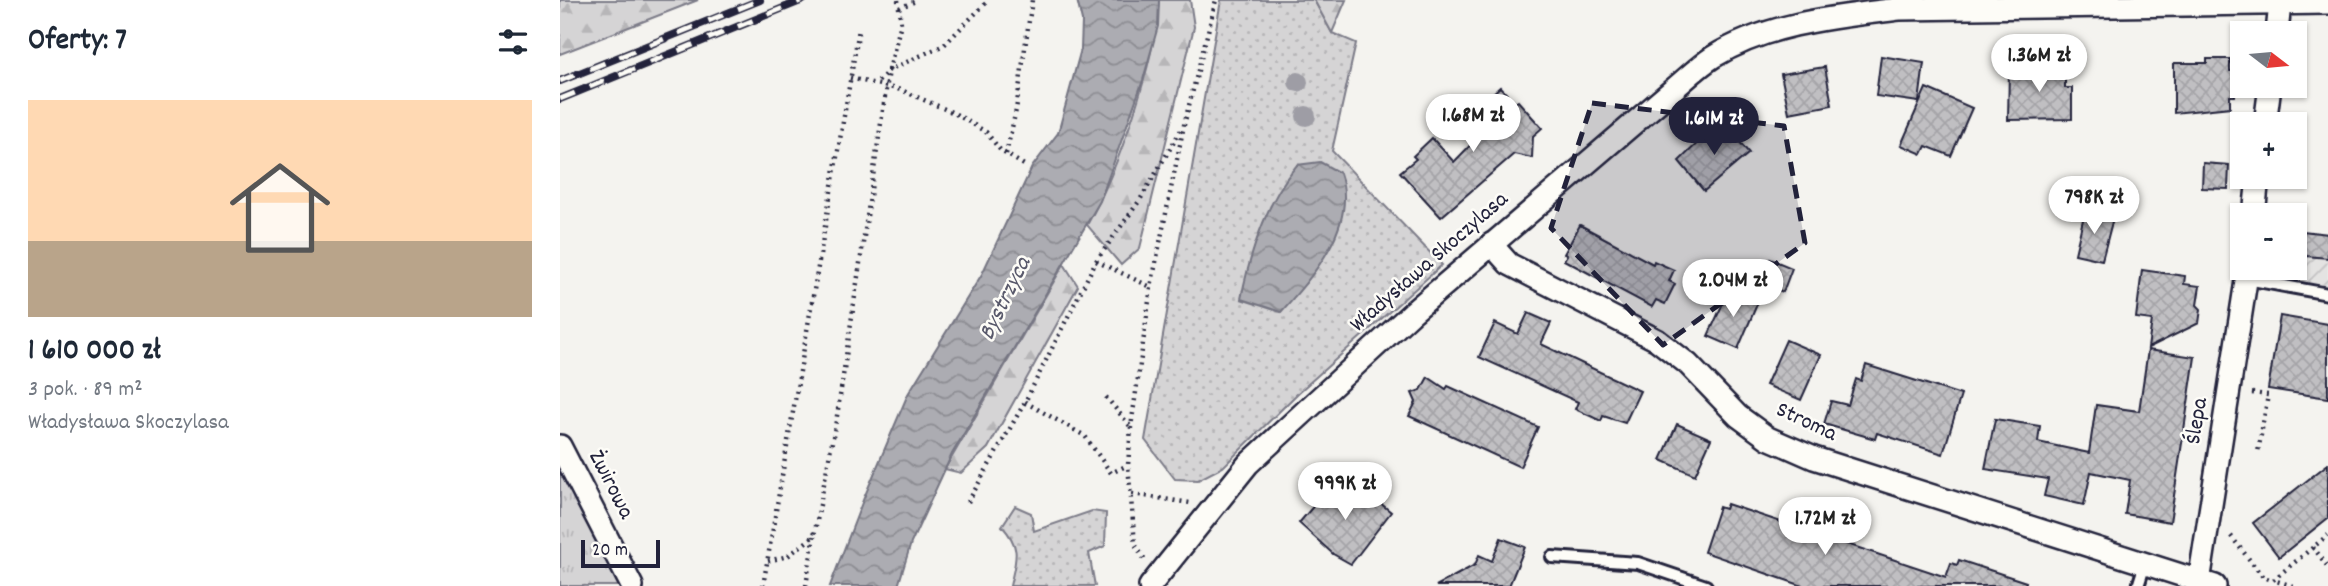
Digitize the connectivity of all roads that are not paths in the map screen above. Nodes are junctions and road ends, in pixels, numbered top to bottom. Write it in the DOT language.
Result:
graph roads {
  1 [pos="1960,3"];
  2 [pos="2280,3"];
  3 [pos="2328,3"];
  4 [pos="2278,21"];
  5 [pos="1491,244"];
  6 [pos="2247,280"];
  7 [pos="2275,280"];
  8 [pos="2328,294"];
  9 [pos="560,446"];
  10 [pos="1552,557"];
  11 [pos="2145,564"];
  12 [pos="1153,582"];
  13 [pos="2207,584"];
  14 [pos="632,586"];
  15 [pos="1706,586"];
  16 [pos="2138,586"];
  1 -- 2 [label="street, Władysława Skoczylasa"];
  1 -- 5 [label="street, Władysława Skoczylasa"];
  2 -- 3 [label="street, Władysława Skoczylasa"];
  2 -- 4 [label="street"];
  5 -- 11 [label="street, Stroma"];
  5 -- 12 [label="street, Władysława Skoczylasa"];
  6 -- 13 [label="street, Ślepa"];
  7 -- 8 [label="lane"];
  9 -- 14 [label="street, Żwirowa"];
  10 -- 15 [label="lane"];
  11 -- 13 [label="street, Stroma"];
  11 -- 16 [label="lane"];
}
